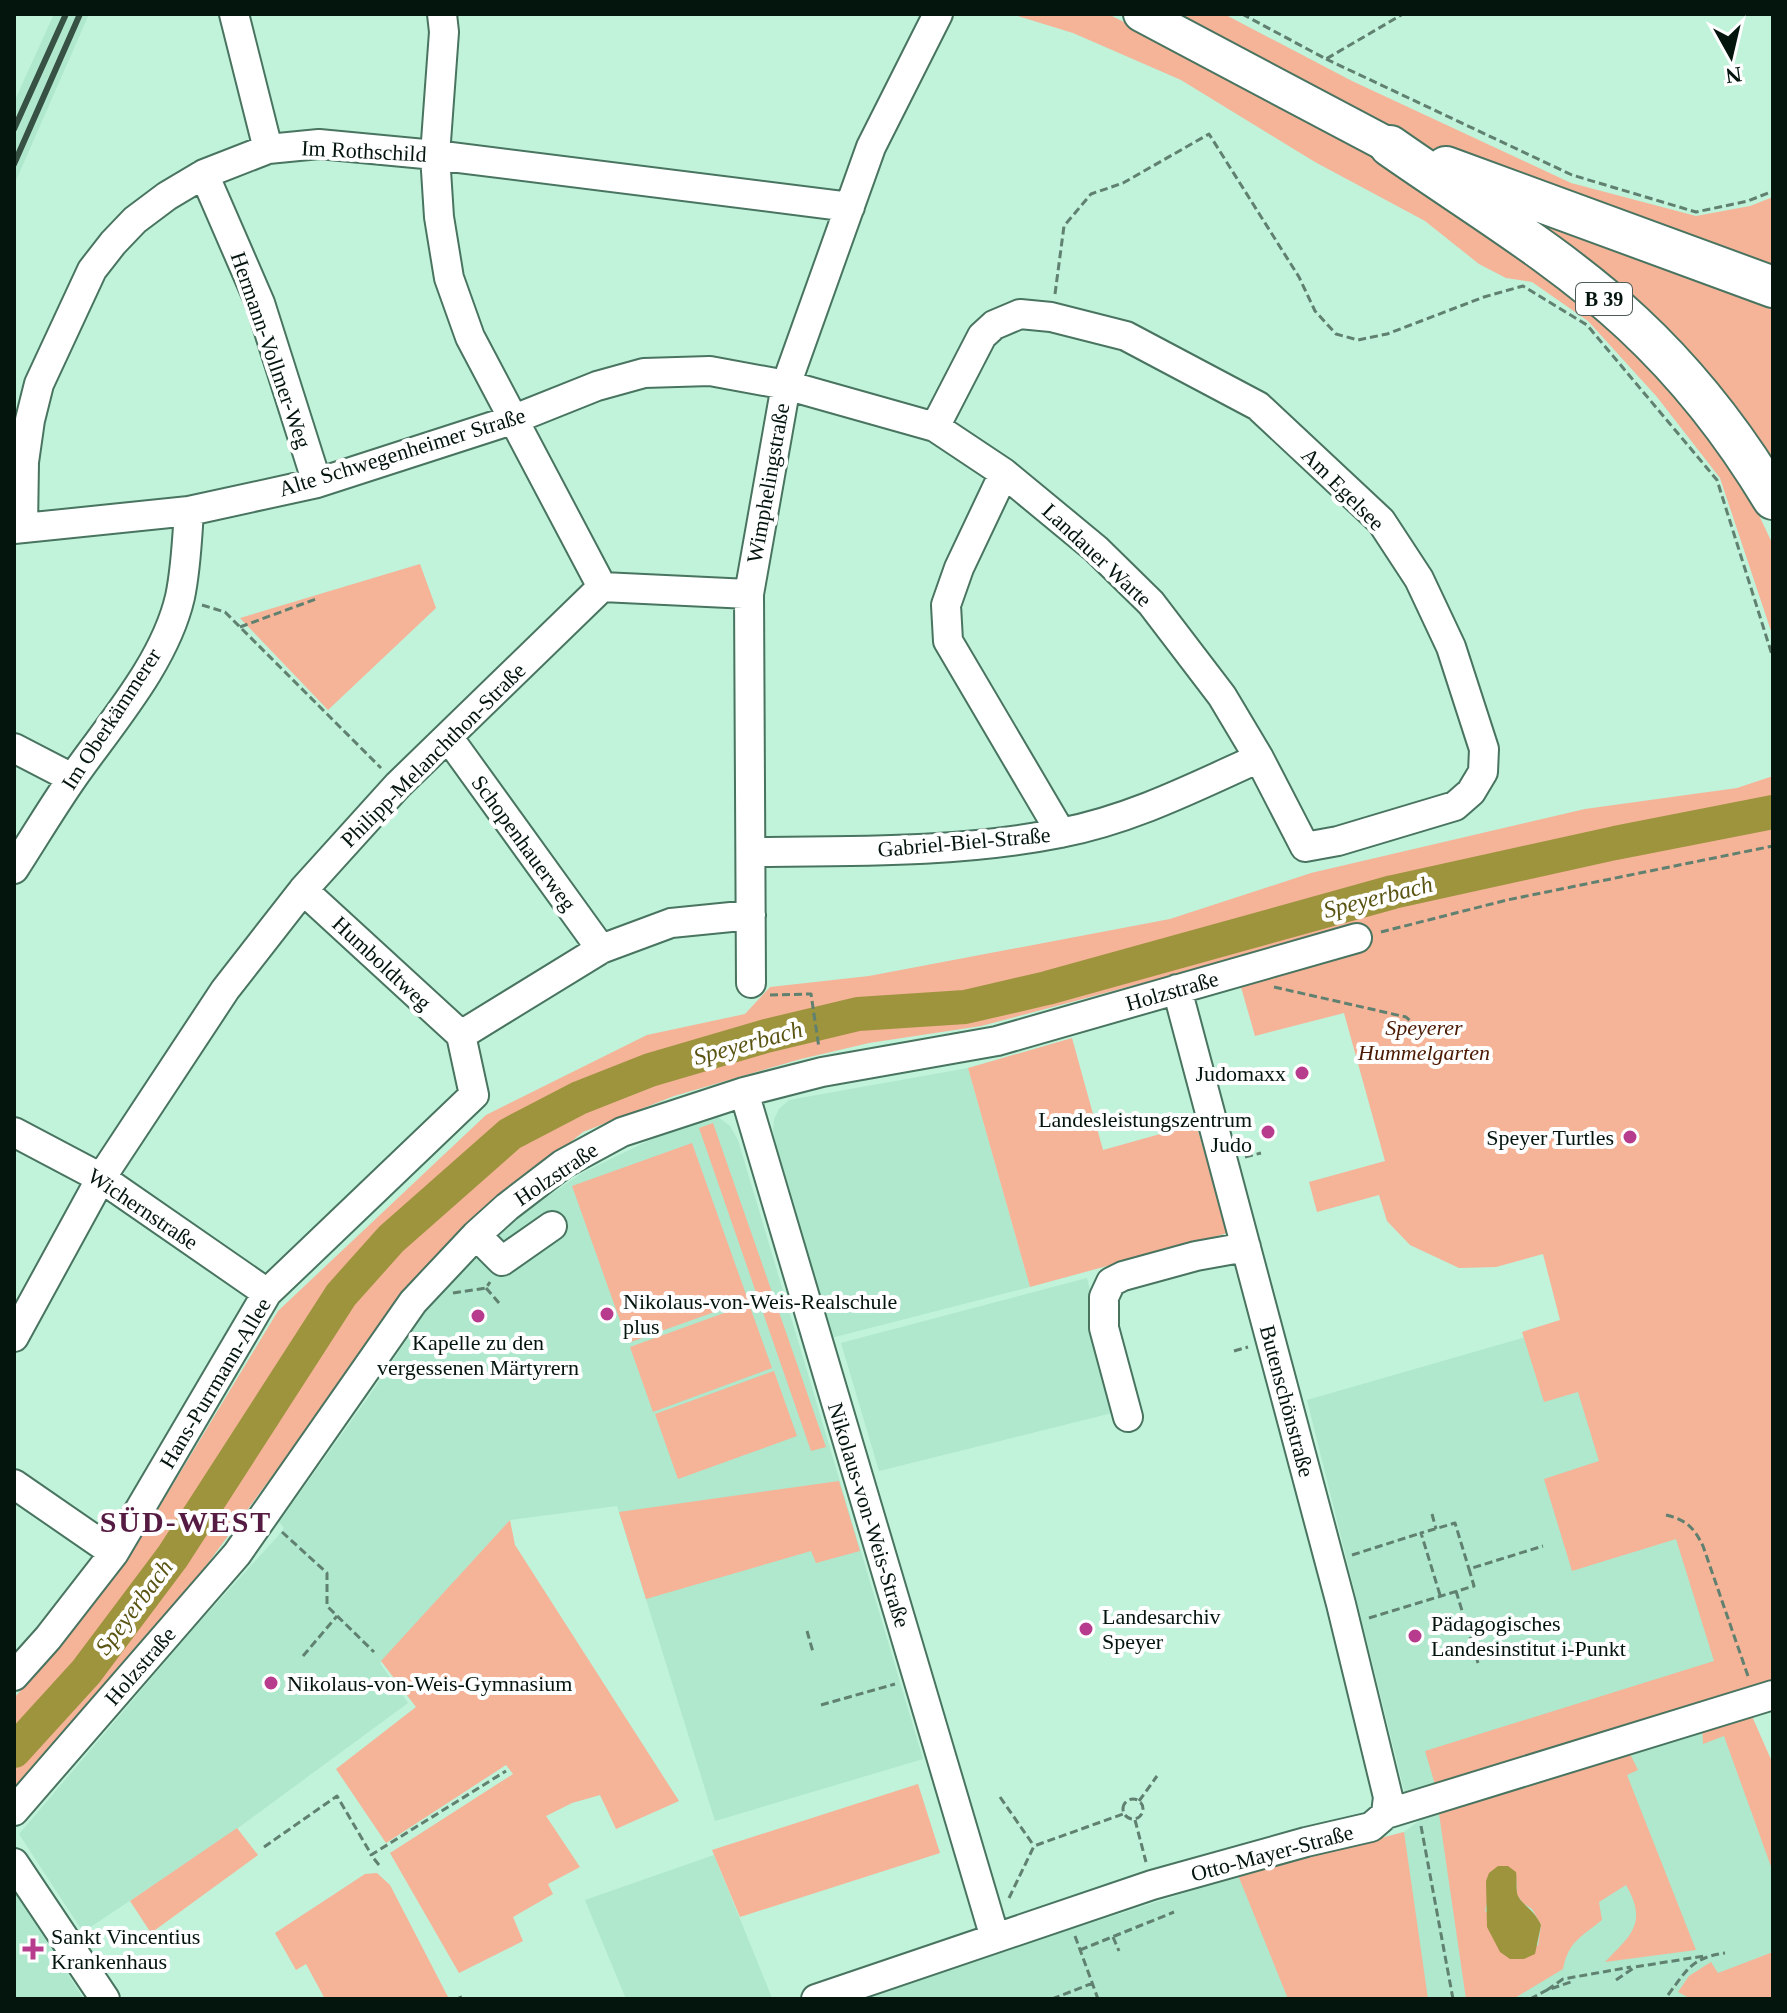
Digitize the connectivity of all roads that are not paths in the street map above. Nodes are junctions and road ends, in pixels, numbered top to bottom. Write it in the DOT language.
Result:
graph roads {
  1 [pos="234,14"];
  2 [pos="442,14"];
  3 [pos="938,14"];
  4 [pos="1141,14"];
  5 [pos="1390,146"];
  6 [pos="268,149"];
  7 [pos="435,155"];
  8 [pos="204,174"];
  9 [pos="850,207"];
  10 [pos="1773,287"];
  11 [pos="786,385"];
  12 [pos="512,420"];
  13 [pos="935,427"];
  14 [pos="1004,473"];
  15 [pos="317,483"];
  16 [pos="1773,499"];
  17 [pos="189,511"];
  18 [pos="19,528"];
  19 [pos="602,587"];
  20 [pos="749,594"];
  21 [pos="448,737"];
  22 [pos="14,748"];
  23 [pos="1259,758"];
  24 [pos="72,778"];
  25 [pos="1061,833"];
  26 [pos="1305,847"];
  27 [pos="751,852"];
  28 [pos="14,869"];
  29 [pos="303,890"];
  30 [pos="751,915"];
  31 [pos="1357,938"];
  32 [pos="601,949"];
  33 [pos="751,983"];
  34 [pos="1177,989"];
  35 [pos="461,1035"];
  36 [pos="744,1092"];
  37 [pos="14,1132"];
  38 [pos="101,1178"];
  39 [pos="552,1226"];
  40 [pos="476,1235"];
  41 [pos="1246,1247"];
  42 [pos="267,1293"];
  43 [pos="14,1337"];
  44 [pos="1128,1417"];
  45 [pos="14,1484"];
  46 [pos="114,1553"];
  47 [pos="14,1676"];
  48 [pos="1764,1698"];
  49 [pos="14,1811"];
  50 [pos="1386,1814"];
  51 [pos="14,1863"];
  52 [pos="993,1931"];
  53 [pos="105,1999"];
  54 [pos="816,1999"];
  1 -- 6 [label="street"];
  2 -- 7 [label="street"];
  3 -- 9 [label="street, Wimphelingstraße"];
  4 -- 5 [label="main road, B 39"];
  5 -- 10 [label="highway, B 39"];
  5 -- 16 [label="highway, B 39"];
  6 -- 7 [label="street, Im Rothschild"];
  6 -- 8 [label="street, Im Rothschild"];
  7 -- 9 [label="street, Im Rothschild"];
  7 -- 12 [label="street"];
  8 -- 15 [label="street, Hermann-Vollmer-Weg"];
  8 -- 18 [label="street, Im Rothschild"];
  9 -- 11 [label="street, Wimphelingstraße"];
  11 -- 12 [label="street, Alte Schwegenheimer Straße"];
  11 -- 13 [label="street, Landauer Warte"];
  11 -- 20 [label="street, Wimphelingstraße"];
  12 -- 15 [label="street, Alte Schwegenheimer Straße"];
  12 -- 19 [label="street"];
  13 -- 14 [label="street, Landauer Warte"];
  13 -- 26 [label="street, Am Egelsee"];
  14 -- 23 [label="street, Landauer Warte"];
  14 -- 25 [label="street"];
  15 -- 17 [label="street, Alte Schwegenheimer Straße"];
  17 -- 18 [label="street, Alte Schwegenheimer Straße"];
  17 -- 24 [label="street, Im Oberkämmerer"];
  19 -- 20 [label="street"];
  19 -- 21 [label="street, Philipp-Melanchthon-Straße"];
  20 -- 27 [label="street, Wimphelingstraße"];
  21 -- 29 [label="street, Philipp-Melanchthon-Straße"];
  21 -- 32 [label="street, Schopenhauerweg"];
  22 -- 24 [label="street"];
  23 -- 25 [label="street, Gabriel-Biel-Straße"];
  23 -- 26 [label="street, Landauer Warte"];
  24 -- 28 [label="street, Im Oberkämmerer"];
  25 -- 27 [label="street, Gabriel-Biel-Straße"];
  27 -- 30 [label="street, Wimphelingstraße"];
  29 -- 35 [label="street, Humboldtweg"];
  29 -- 38 [label="street, Philipp-Melanchthon-Straße"];
  30 -- 32 [label="street"];
  30 -- 33 [label="street, Wimphelingstraße"];
  31 -- 34 [label="street, Holzstraße"];
  32 -- 35 [label="street"];
  34 -- 36 [label="street, Holzstraße"];
  34 -- 41 [label="street, Butenschönstraße"];
  35 -- 42 [label="street, Hans-Purrmann-Allee"];
  36 -- 40 [label="street, Holzstraße"];
  36 -- 52 [label="street, Nikolaus-von-Weis-Straße"];
  37 -- 38 [label="street, Wichernstraße"];
  38 -- 42 [label="street, Wichernstraße"];
  38 -- 43 [label="street, Philipp-Melanchthon-Straße"];
  39 -- 40 [label="street"];
  40 -- 49 [label="street, Holzstraße"];
  41 -- 44 [label="street"];
  41 -- 50 [label="street, Butenschönstraße"];
  42 -- 46 [label="street, Hans-Purrmann-Allee"];
  45 -- 46 [label="street"];
  46 -- 47 [label="street, Hans-Purrmann-Allee"];
  48 -- 50 [label="street, Otto-Mayer-Straße"];
  50 -- 52 [label="street, Otto-Mayer-Straße"];
  51 -- 53 [label="street"];
  52 -- 54 [label="street, Otto-Mayer-Straße"];
}
